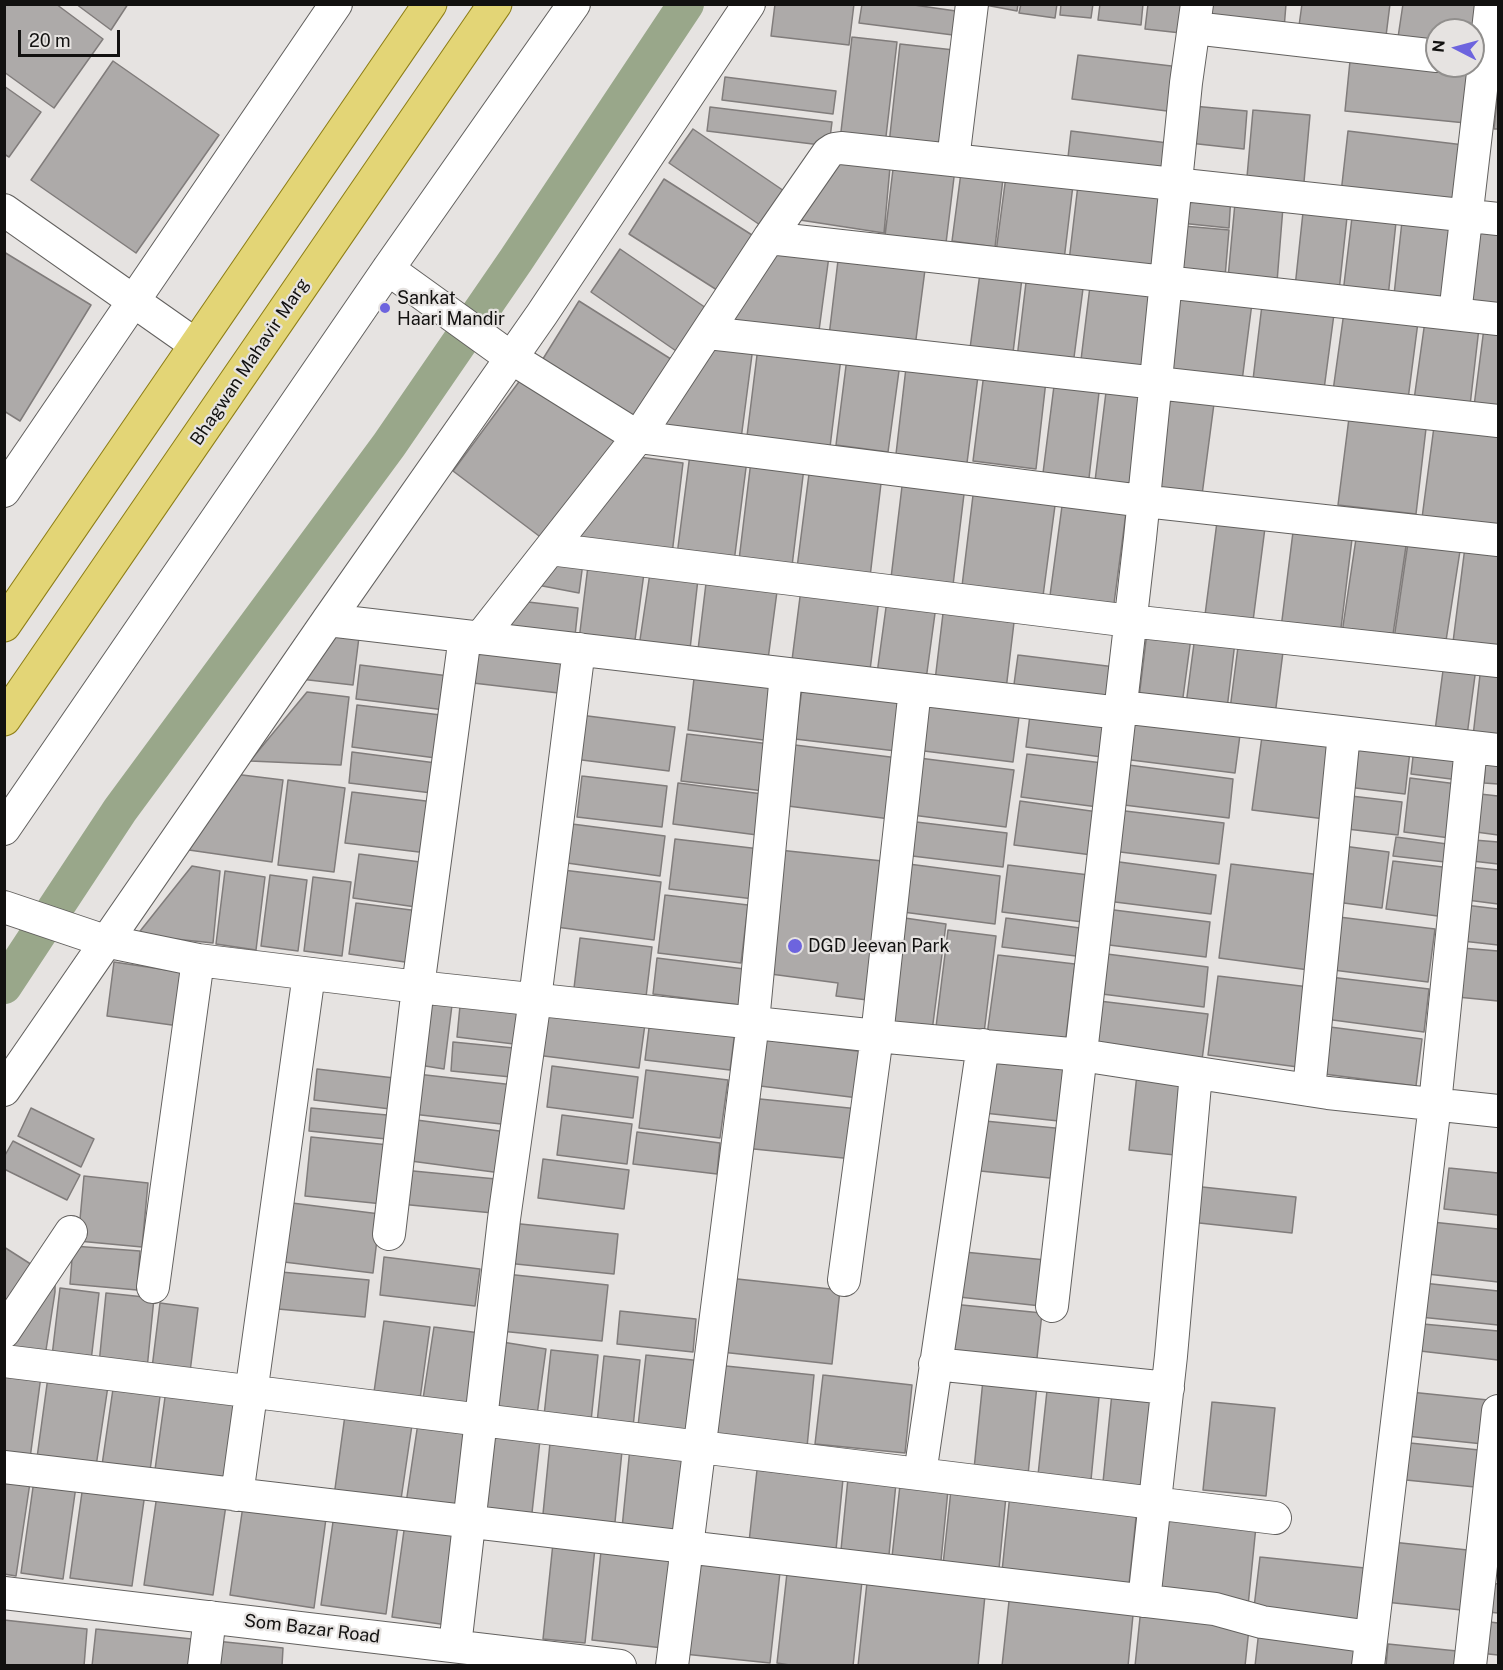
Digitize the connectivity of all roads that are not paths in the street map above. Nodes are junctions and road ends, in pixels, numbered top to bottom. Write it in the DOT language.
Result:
graph roads {
  1 [pos="336,4"];
  2 [pos="430,4"];
  3 [pos="495,4"];
  4 [pos="574,4"];
  5 [pos="749,4"];
  6 [pos="972,4"];
  7 [pos="1491,4"];
  8 [pos="1195,16"];
  9 [pos="1425,54"];
  10 [pos="1485,61"];
  11 [pos="1483,78"];
  12 [pos="953,160"];
  13 [pos="1175,185"];
  14 [pos="4,210"];
  15 [pos="1467,215"];
  16 [pos="1498,219"];
  17 [pos="769,238"];
  18 [pos="400,277"];
  19 [pos="1166,281"];
  20 [pos="133,301"];
  21 [pos="1455,314"];
  22 [pos="1498,319"];
  23 [pos="708,333"];
  24 [pos="196,345"];
  25 [pos="500,350"];
  26 [pos="1156,383"];
  27 [pos="1498,420"];
  28 [pos="638,437"];
  29 [pos="4,491"];
  30 [pos="1143,501"];
  31 [pos="1498,540"];
  32 [pos="550,549"];
  33 [pos="327,620"];
  34 [pos="1130,621"];
  35 [pos="4,625"];
  36 [pos="473,637"];
  37 [pos="579,649"];
  38 [pos="1498,661"];
  39 [pos="786,674"];
  40 [pos="915,689"];
  41 [pos="1120,710"];
  42 [pos="4,719"];
  43 [pos="1344,733"];
  44 [pos="1485,749"];
  45 [pos="4,829"];
  46 [pos="4,907"];
  47 [pos="91,937"];
  48 [pos="198,960"];
  49 [pos="309,974"];
  50 [pos="418,987"];
  51 [pos="535,999"];
  52 [pos="753,1022"];
  53 [pos="877,1036"];
  54 [pos="983,1045"];
  55 [pos="1081,1055"];
  56 [pos="1196,1073"];
  57 [pos="4,1090"];
  58 [pos="1309,1090"];
  59 [pos="1435,1104"];
  60 [pos="1498,1111"];
  61 [pos="71,1232"];
  62 [pos="389,1233"];
  63 [pos="844,1280"];
  64 [pos="153,1287"];
  65 [pos="1052,1306"];
  66 [pos="4,1332"];
  67 [pos="4,1361"];
  68 [pos="935,1364"];
  69 [pos="1168,1388"];
  70 [pos="252,1391"];
  71 [pos="1498,1411"];
  72 [pos="480,1419"];
  73 [pos="699,1446"];
  74 [pos="4,1467"];
  75 [pos="920,1474"];
  76 [pos="237,1495"];
  77 [pos="1154,1503"];
  78 [pos="1275,1518"];
  79 [pos="470,1523"];
  80 [pos="686,1548"];
  81 [pos="4,1593"];
  82 [pos="1144,1601"];
  83 [pos="210,1617"];
  84 [pos="1369,1651"];
  85 [pos="441,1652"];
  86 [pos="204,1665"];
  87 [pos="620,1665"];
  88 [pos="672,1665"];
  89 [pos="1470,1665"];
  1 -- 20 [label="street"];
  2 -- 24 [label="main road"];
  3 -- 42 [label="main road, Bhagwan Mahavir Marg"];
  4 -- 18 [label="street"];
  5 -- 25 [label="street"];
  6 -- 12 [label="street"];
  7 -- 10 [label="street"];
  8 -- 9 [label="street"];
  8 -- 13 [label="street"];
  11 -- 15 [label="street"];
  12 -- 13 [label="street"];
  12 -- 17 [label="street"];
  13 -- 15 [label="street"];
  13 -- 19 [label="street"];
  14 -- 20 [label="street"];
  15 -- 16 [label="street"];
  15 -- 21 [label="street"];
  17 -- 19 [label="street"];
  17 -- 23 [label="street"];
  18 -- 25 [label="street"];
  18 -- 45 [label="street"];
  19 -- 21 [label="street"];
  19 -- 26 [label="street"];
  20 -- 24 [label="street"];
  20 -- 29 [label="street"];
  21 -- 22 [label="street"];
  23 -- 26 [label="street"];
  23 -- 28 [label="street"];
  24 -- 35 [label="main road"];
  25 -- 28 [label="street"];
  25 -- 33 [label="street"];
  26 -- 27 [label="street"];
  26 -- 30 [label="street"];
  28 -- 30 [label="street"];
  28 -- 32 [label="street"];
  30 -- 31 [label="street"];
  30 -- 34 [label="street"];
  32 -- 34 [label="street"];
  32 -- 36 [label="street"];
  33 -- 36 [label="street"];
  33 -- 47 [label="street"];
  34 -- 38 [label="street"];
  34 -- 41 [label="street"];
  36 -- 37 [label="street"];
  36 -- 50 [label="street"];
  37 -- 39 [label="street"];
  37 -- 51 [label="street"];
  39 -- 40 [label="street"];
  39 -- 52 [label="street"];
  40 -- 41 [label="street"];
  40 -- 53 [label="street"];
  41 -- 43 [label="street"];
  41 -- 55 [label="street"];
  43 -- 44 [label="street"];
  43 -- 58 [label="street"];
  44 -- 59 [label="street"];
  46 -- 47 [label="street"];
  47 -- 48 [label="street"];
  47 -- 57 [label="street"];
  48 -- 49 [label="street"];
  48 -- 64 [label="street"];
  49 -- 50 [label="street"];
  49 -- 70 [label="street"];
  50 -- 51 [label="street"];
  50 -- 62 [label="street"];
  51 -- 52 [label="street"];
  51 -- 72 [label="street"];
  52 -- 53 [label="street"];
  52 -- 73 [label="street"];
  53 -- 54 [label="street"];
  53 -- 63 [label="street"];
  54 -- 55 [label="street"];
  54 -- 68 [label="street"];
  55 -- 56 [label="street"];
  55 -- 65 [label="street"];
  56 -- 58 [label="street"];
  56 -- 69 [label="street"];
  58 -- 59 [label="street"];
  59 -- 60 [label="street"];
  59 -- 84 [label="street"];
  61 -- 66 [label="street"];
  67 -- 70 [label="street"];
  68 -- 69 [label="street"];
  68 -- 75 [label="street"];
  69 -- 77 [label="street"];
  70 -- 72 [label="street"];
  70 -- 76 [label="street"];
  71 -- 89 [label="street"];
  72 -- 73 [label="street"];
  72 -- 79 [label="street"];
  73 -- 75 [label="street"];
  73 -- 80 [label="street"];
  74 -- 76 [label="street"];
  75 -- 77 [label="street"];
  76 -- 79 [label="street"];
  77 -- 78 [label="street"];
  77 -- 82 [label="street"];
  79 -- 80 [label="street"];
  79 -- 85 [label="street"];
  80 -- 82 [label="street"];
  80 -- 88 [label="street"];
  81 -- 83 [label="street, Som Bazar Road"];
  82 -- 84 [label="street"];
  83 -- 85 [label="street, Som Bazar Road"];
  83 -- 86 [label="street"];
  85 -- 87 [label="street, Som Bazar Road"];
}
